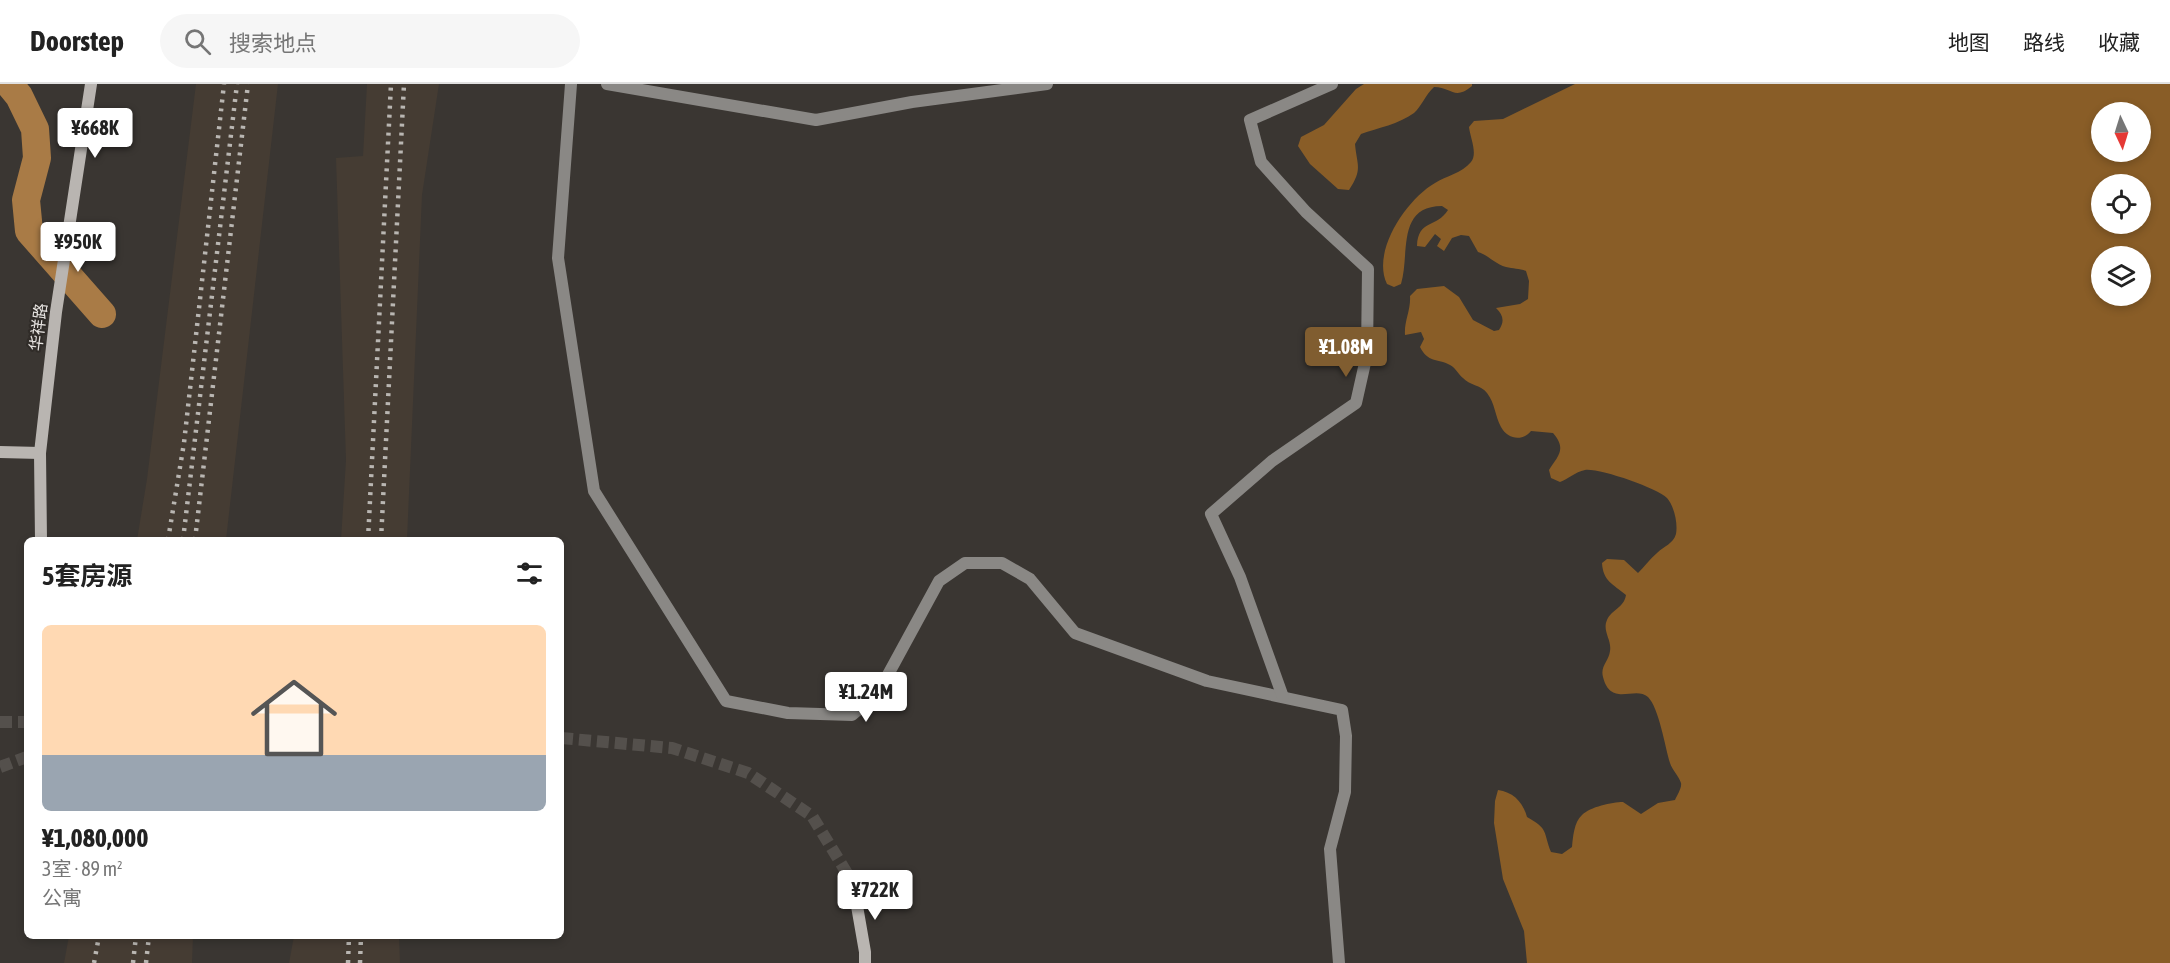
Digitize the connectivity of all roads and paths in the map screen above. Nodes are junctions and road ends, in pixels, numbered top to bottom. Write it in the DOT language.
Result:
graph roads {
  1 [pos="91,84"];
  2 [pos="571,84"];
  3 [pos="607,84"];
  4 [pos="1047,84"];
  5 [pos="1332,84"];
  6 [pos="1009,87"];
  7 [pos="0,452"];
  8 [pos="40,453"];
  9 [pos="41,537"];
  10 [pos="1283,697"];
  11 [pos="853,883"];
  12 [pos="865,963"];
  13 [pos="1339,963"];
  1 -- 8 [label="street, 华祥路"];
  2 -- 10 [label="street"];
  3 -- 6 [label="street"];
  4 -- 6 [label="street"];
  5 -- 10 [label="street"];
  7 -- 8 [label="street"];
  8 -- 9 [label="street, 华祥路"];
  10 -- 13 [label="street"];
  11 -- 12 [label="street"];
}
